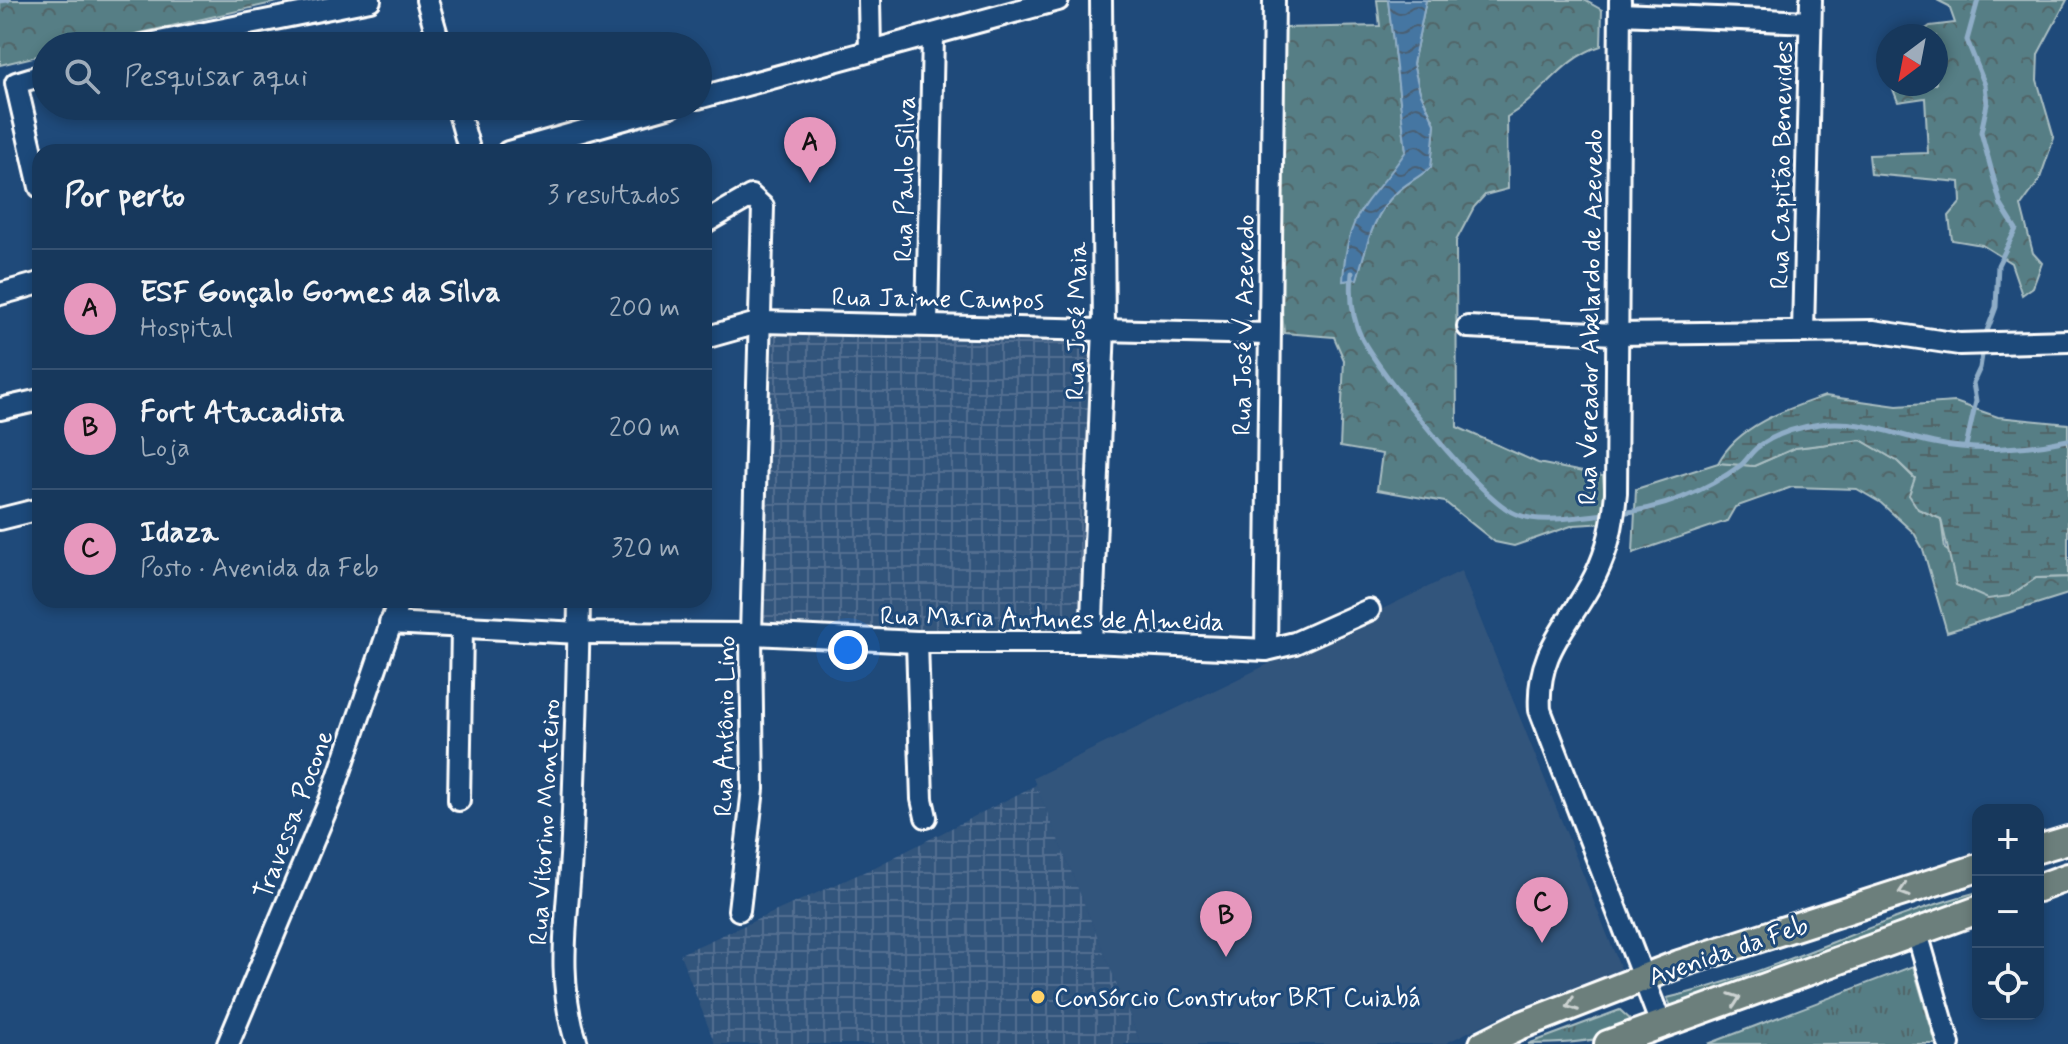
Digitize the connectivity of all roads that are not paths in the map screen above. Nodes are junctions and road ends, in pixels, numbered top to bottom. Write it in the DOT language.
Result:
graph roads {
  1 [pos="370,0"];
  2 [pos="427,0"];
  3 [pos="869,0"];
  4 [pos="1058,0"];
  5 [pos="1101,0"];
  6 [pos="1274,0"];
  7 [pos="1811,0"];
  8 [pos="1620,7"];
  9 [pos="1810,22"];
  10 [pos="209,32"];
  11 [pos="436,32"];
  12 [pos="933,35"];
  13 [pos="870,50"];
  14 [pos="32,78"];
  15 [pos="712,94"];
  16 [pos="461,120"];
  17 [pos="621,120"];
  18 [pos="468,144"];
  19 [pos="536,144"];
  20 [pos="32,152"];
  21 [pos="712,218"];
  22 [pos="32,285"];
  23 [pos="0,294"];
  24 [pos="761,322"];
  25 [pos="927,324"];
  26 [pos="1468,327"];
  27 [pos="1104,328"];
  28 [pos="1803,332"];
  29 [pos="1268,334"];
  30 [pos="1615,334"];
  31 [pos="712,336"];
  32 [pos="2068,341"];
  33 [pos="32,402"];
  34 [pos="0,409"];
  35 [pos="32,511"];
  36 [pos="0,519"];
  37 [pos="396,608"];
  38 [pos="579,608"];
  39 [pos="1369,610"];
  40 [pos="390,623"];
  41 [pos="462,629"];
  42 [pos="579,633"];
  43 [pos="751,634"];
  44 [pos="917,642"];
  45 [pos="1091,642"];
  46 [pos="1266,650"];
  47 [pos="459,800"];
  48 [pos="926,817"];
  49 [pos="2068,840"];
  50 [pos="2044,847"];
  51 [pos="1972,870"];
  52 [pos="2068,877"];
  53 [pos="2044,886"];
  54 [pos="739,910"];
  55 [pos="1972,912"];
  56 [pos="1917,933"];
  57 [pos="1645,977"];
  58 [pos="1657,1034"];
  59 [pos="228,1044"];
  60 [pos="577,1044"];
  61 [pos="1483,1044"];
  62 [pos="1608,1044"];
  63 [pos="1949,1044"];
  1 -- 10 [label="street"];
  2 -- 11 [label="street"];
  3 -- 13 [label="street"];
  4 -- 12 [label="street"];
  5 -- 27 [label="street, Rua José Maia"];
  6 -- 29 [label="street, Rua José V. Azevedo"];
  7 -- 9 [label="street, Rua Capitão Benevides"];
  8 -- 9 [label="street"];
  8 -- 30 [label="street, Rua Vereador Abelardo de Azevedo"];
  9 -- 28 [label="street, Rua Capitão Benevides"];
  12 -- 13 [label="street"];
  12 -- 25 [label="street, Rua Paulo Silva"];
  13 -- 15 [label="street"];
  14 -- 20 [label="street"];
  16 -- 18 [label="street"];
  17 -- 19 [label="street"];
  21 -- 24 [label="street, Rua Antônio Lino"];
  22 -- 23 [label="street"];
  24 -- 25 [label="street, Rua Jaime Campos"];
  24 -- 31 [label="street, Rua Jaime Campos"];
  24 -- 43 [label="street, Rua Antônio Lino"];
  25 -- 27 [label="street, Rua Jaime Campos"];
  26 -- 30 [label="street"];
  27 -- 29 [label="street, Rua Jaime Campos"];
  27 -- 45 [label="street, Rua José Maia"];
  28 -- 30 [label="street"];
  28 -- 32 [label="street"];
  29 -- 46 [label="street, Rua José V. Azevedo"];
  30 -- 57 [label="street, Rua Vereador Abelardo de Azevedo"];
  33 -- 34 [label="street"];
  35 -- 36 [label="street"];
  37 -- 40 [label="street, Travessa Pocone"];
  38 -- 42 [label="street, Rua Vitorino Monteiro"];
  39 -- 46 [label="street, Rua Maria Antunes de Almeida"];
  40 -- 41 [label="street, Rua Maria Antunes de Almeida"];
  40 -- 59 [label="street, Travessa Pocone"];
  41 -- 42 [label="street, Rua Maria Antunes de Almeida"];
  41 -- 47 [label="street"];
  42 -- 43 [label="street, Rua Maria Antunes de Almeida"];
  42 -- 60 [label="street, Rua Vitorino Monteiro"];
  43 -- 44 [label="street, Rua Maria Antunes de Almeida"];
  43 -- 54 [label="street, Rua Antônio Lino"];
  44 -- 45 [label="street, Rua Maria Antunes de Almeida"];
  44 -- 48 [label="street"];
  45 -- 46 [label="street, Rua Maria Antunes de Almeida"];
  49 -- 50 [label="main road"];
  51 -- 57 [label="main road, Avenida da Feb, one-way"];
  52 -- 53 [label="main road"];
  55 -- 56 [label="main road, Avenida da Feb"];
  58 -- 56 [label="main road, Avenida da Feb, one-way"];
  56 -- 63 [label="street"];
  57 -- 58 [label="street, Rua Vereador Abelardo de Azevedo"];
  57 -- 61 [label="main road, Avenida da Feb, one-way"];
  58 -- 62 [label="main road, Avenida da Feb"];
}
